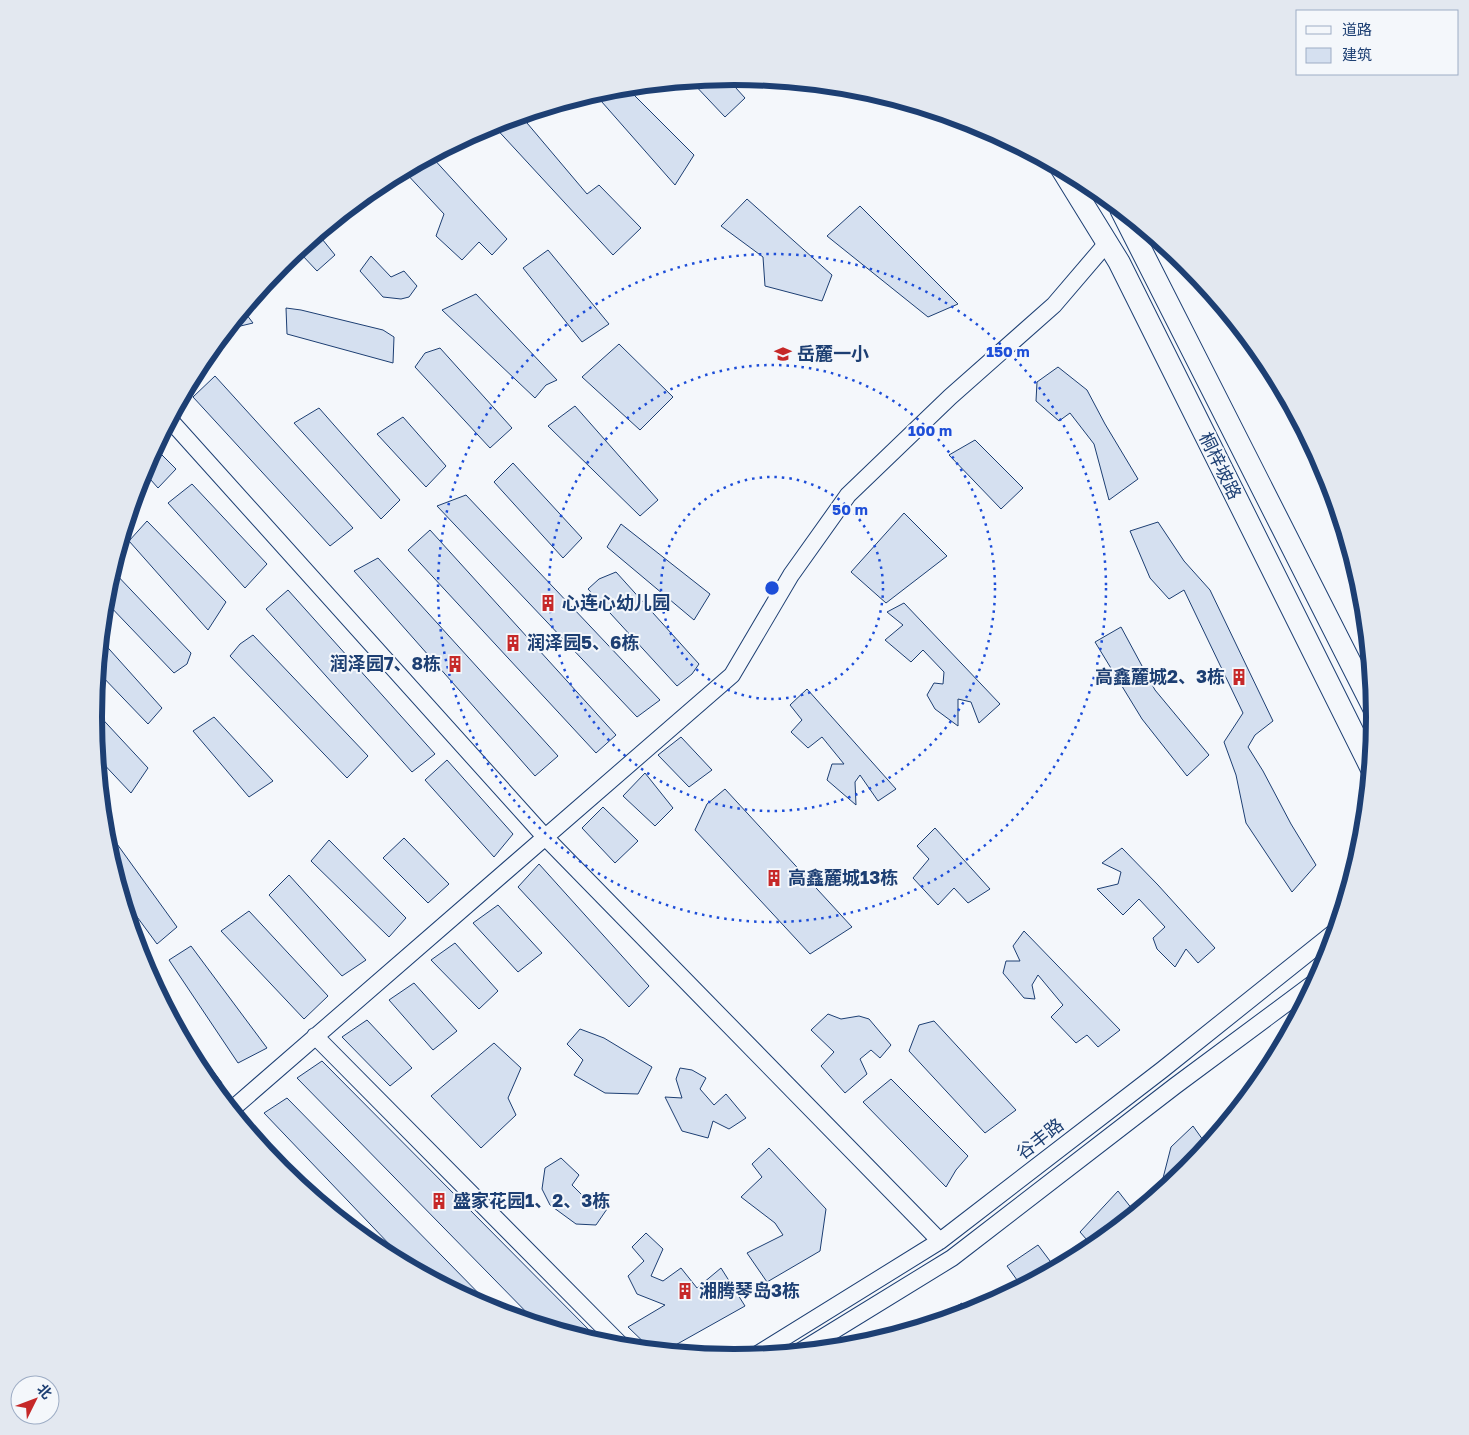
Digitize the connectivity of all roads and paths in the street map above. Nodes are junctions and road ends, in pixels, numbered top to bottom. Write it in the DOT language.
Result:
graph roads {
  1 [pos="1069,182"];
  2 [pos="1129,223"];
  3 [pos="1107,242"];
  4 [pos="174,425"];
  5 [pos="1366,694"];
  6 [pos="1366,758"];
  7 [pos="545,837"];
  8 [pos="1327,938"];
  9 [pos="1306,988"];
  10 [pos="316,1036"];
  11 [pos="236,1106"];
  12 [pos="940,1241"];
  13 [pos="615,1339"];
  14 [pos="809,1346"];
  15 [pos="765,1349"];
  1 -- 3 [label="main road, 桐梓坡路"];
  2 -- 5 [label="main road, 桐梓坡路"];
  3 -- 6 [label="main road, 桐梓坡路"];
  3 -- 7 [label="street"];
  4 -- 7 [label="street"];
  7 -- 10 [label="street"];
  7 -- 12 [label="street"];
  8 -- 12 [label="street, 谷丰路"];
  9 -- 14 [label="street"];
  10 -- 11 [label="street"];
  10 -- 13 [label="street"];
  12 -- 15 [label="street, 谷丰路"];
}
